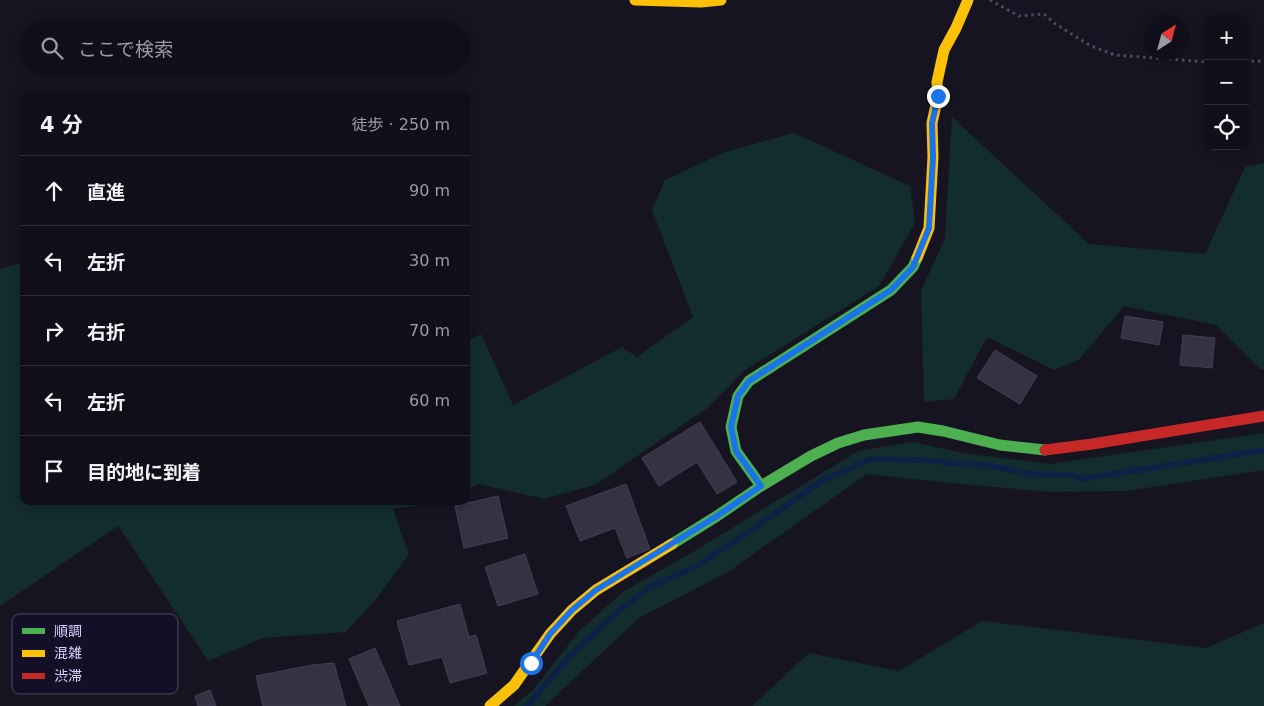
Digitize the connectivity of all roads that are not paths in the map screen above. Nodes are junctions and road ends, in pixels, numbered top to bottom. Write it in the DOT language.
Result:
graph roads {
  1 [pos="635,0"];
  2 [pos="720,0"];
  3 [pos="968,0"];
  4 [pos="1264,416"];
  5 [pos="761,486"];
  6 [pos="490,706"];
  1 -- 2 [label="street"];
  3 -- 5 [label="street"];
  4 -- 5 [label="street"];
  5 -- 6 [label="street"];
}
